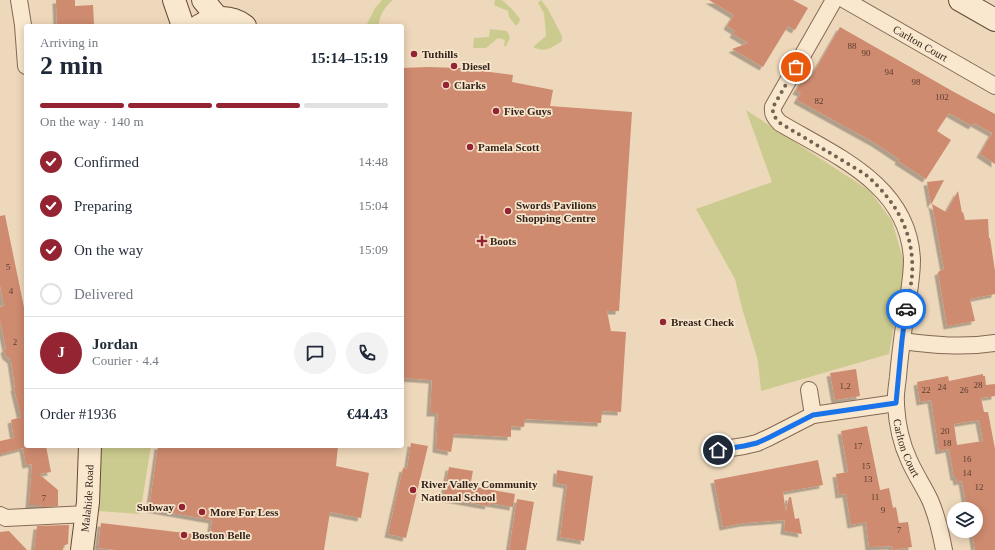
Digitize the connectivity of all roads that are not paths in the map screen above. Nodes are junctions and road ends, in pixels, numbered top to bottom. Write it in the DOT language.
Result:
graph roads {
  1 [pos="19,0"];
  2 [pos="174,0"];
  3 [pos="203,0"];
  4 [pos="834,0"];
  5 [pos="845,0"];
  6 [pos="960,0"];
  7 [pos="995,20"];
  8 [pos="208,22"];
  9 [pos="182,24"];
  10 [pos="243,24"];
  11 [pos="24,39"];
  12 [pos="995,86"];
  13 [pos="902,340"];
  14 [pos="995,343"];
  15 [pos="809,390"];
  16 [pos="896,403"];
  17 [pos="813,415"];
  18 [pos="90,448"];
  19 [pos="718,450"];
  20 [pos="87,514"];
  21 [pos="0,515"];
  22 [pos="82,550"];
  23 [pos="944,550"];
  1 -- 11 [label="street"];
  2 -- 9 [label="main road"];
  3 -- 8 [label="main road"];
  4 -- 13 [label="street, Carlton Court"];
  5 -- 12 [label="street, Carlton Court"];
  6 -- 7 [label="main road"];
  8 -- 10 [label="main road"];
  13 -- 14 [label="street"];
  13 -- 16 [label="street, Carlton Court"];
  15 -- 17 [label="street"];
  16 -- 17 [label="street"];
  16 -- 23 [label="street, Carlton Court"];
  17 -- 19 [label="street"];
  18 -- 20 [label="main road, Malahide Road"];
  20 -- 21 [label="street"];
  20 -- 22 [label="main road, Malahide Road"];
}
